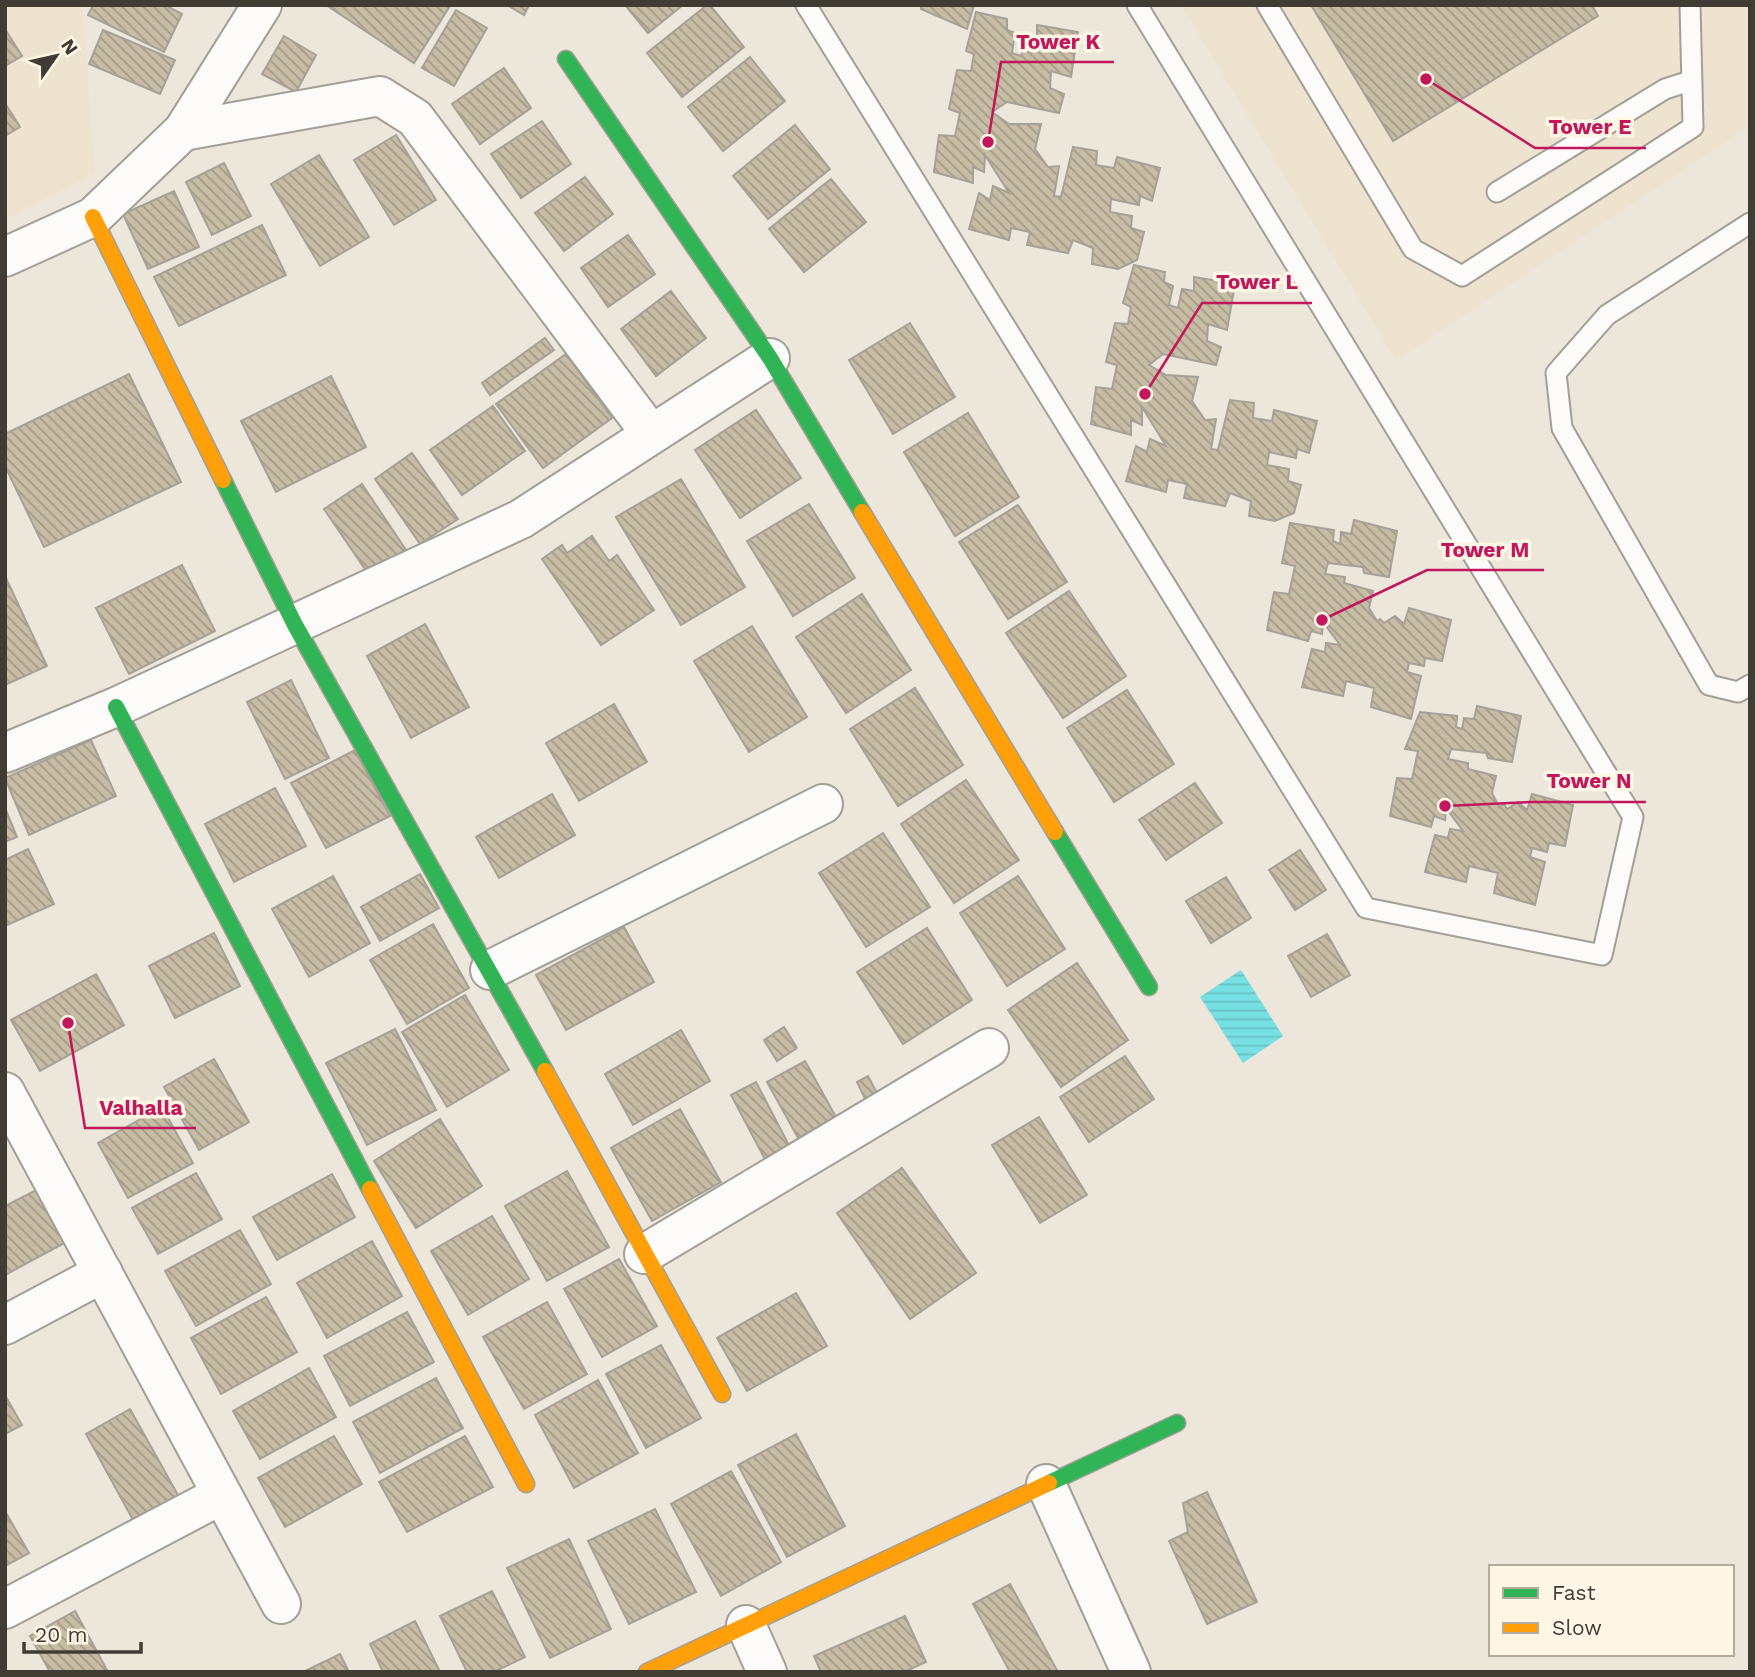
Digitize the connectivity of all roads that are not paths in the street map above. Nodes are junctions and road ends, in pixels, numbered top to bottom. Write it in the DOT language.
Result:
graph roads {
  1 [pos="262,5"];
  2 [pos="806,5"];
  3 [pos="1137,5"];
  4 [pos="1267,5"];
  5 [pos="1690,5"];
  6 [pos="566,59"];
  7 [pos="1690,81"];
  8 [pos="183,131"];
  9 [pos="1497,192"];
  10 [pos="93,217"];
  11 [pos="1750,223"];
  12 [pos="5,257"];
  13 [pos="770,358"];
  14 [pos="651,435"];
  15 [pos="295,625"];
  16 [pos="1750,685"];
  17 [pos="116,707"];
  18 [pos="5,753"];
  19 [pos="823,804"];
  20 [pos="490,970"];
  21 [pos="1149,987"];
  22 [pos="989,1048"];
  23 [pos="6,1093"];
  24 [pos="644,1254"];
  25 [pos="103,1273"];
  26 [pos="5,1325"];
  27 [pos="722,1394"];
  28 [pos="1177,1423"];
  29 [pos="526,1484"];
  30 [pos="1046,1484"];
  31 [pos="221,1495"];
  32 [pos="281,1604"];
  33 [pos="5,1609"];
  34 [pos="746,1625"];
  35 [pos="647,1672"];
  36 [pos="768,1672"];
  37 [pos="1131,1672"];
  1 -- 8 [label="street"];
  2 -- 3 [label="lane"];
  4 -- 7 [label="lane"];
  5 -- 7 [label="lane"];
  6 -- 13 [label="street"];
  7 -- 9 [label="lane"];
  8 -- 10 [label="street"];
  8 -- 14 [label="street"];
  10 -- 12 [label="street"];
  10 -- 15 [label="street"];
  11 -- 16 [label="lane"];
  13 -- 14 [label="street"];
  13 -- 21 [label="street"];
  14 -- 15 [label="street"];
  15 -- 17 [label="street"];
  15 -- 20 [label="street"];
  17 -- 18 [label="street"];
  17 -- 29 [label="street"];
  19 -- 20 [label="street"];
  20 -- 24 [label="street"];
  22 -- 24 [label="street"];
  23 -- 25 [label="street"];
  24 -- 27 [label="street"];
  25 -- 26 [label="street"];
  25 -- 31 [label="street"];
  28 -- 30 [label="street"];
  30 -- 34 [label="street"];
  30 -- 37 [label="street"];
  31 -- 32 [label="street"];
  31 -- 33 [label="street"];
  34 -- 35 [label="street"];
  34 -- 36 [label="street"];
}
